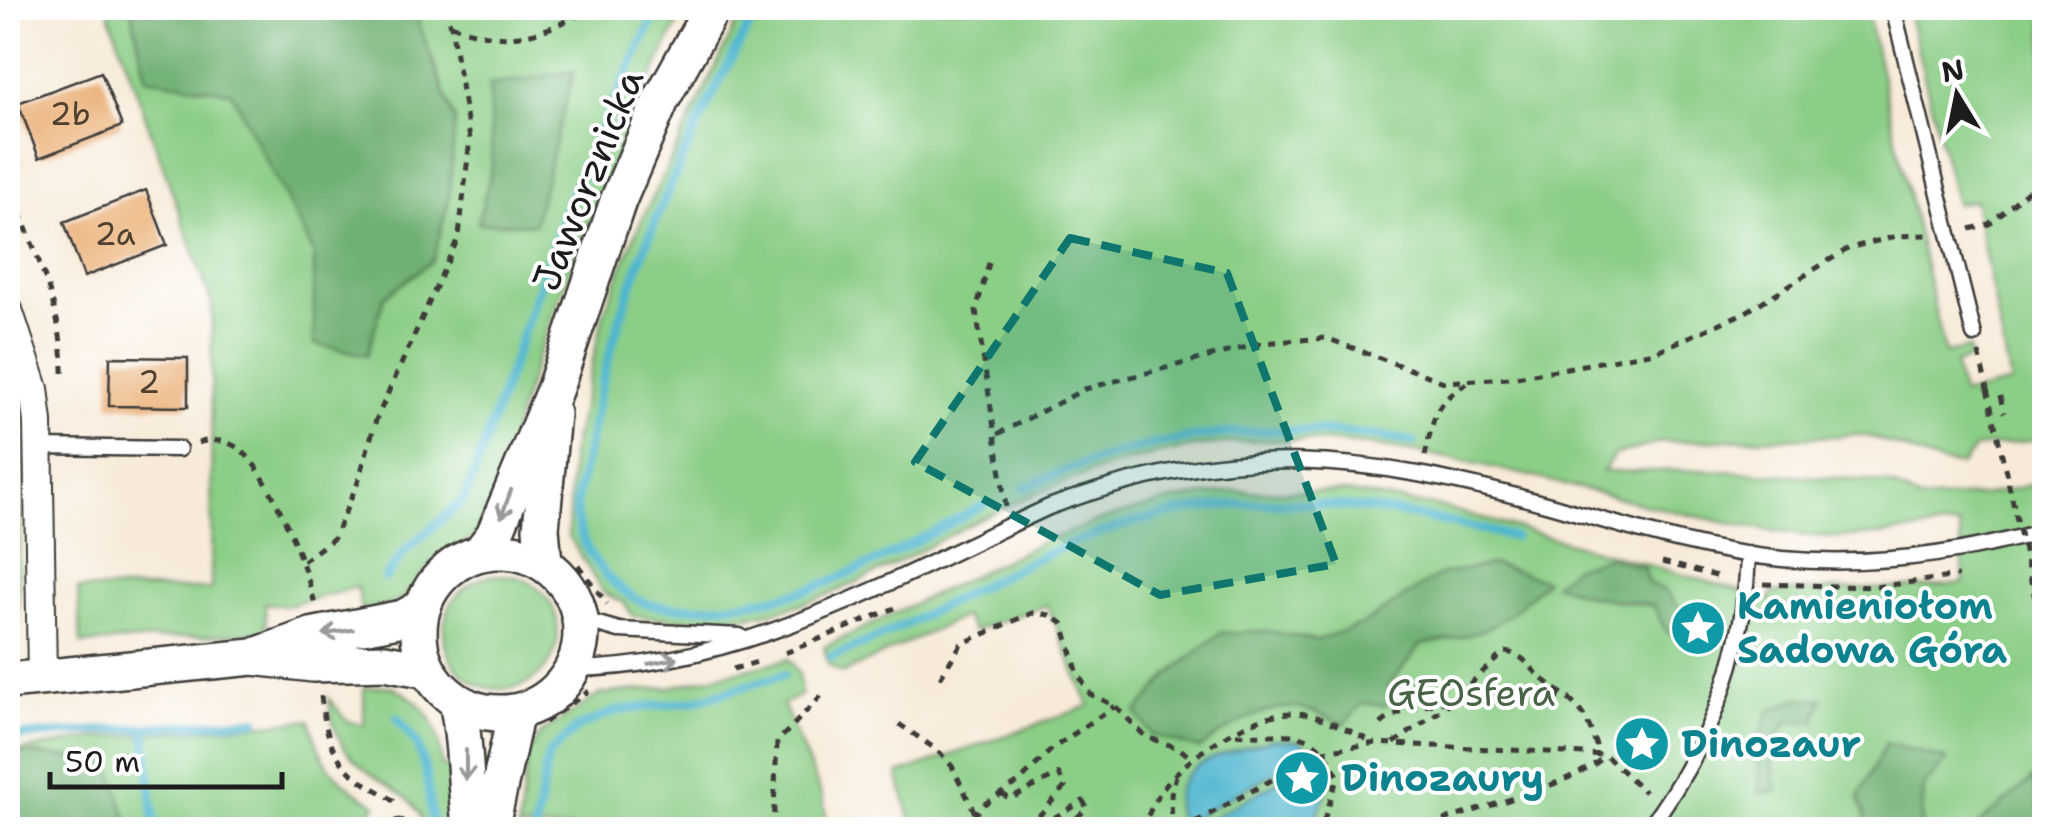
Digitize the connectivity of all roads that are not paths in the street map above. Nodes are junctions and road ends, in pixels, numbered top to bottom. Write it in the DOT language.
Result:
graph roads {
  1 [pos="712,8"];
  2 [pos="1893,8"];
  3 [pos="8,310"];
  4 [pos="1974,335"];
  5 [pos="554,388"];
  6 [pos="20,390"];
  7 [pos="38,447"];
  8 [pos="179,449"];
  9 [pos="2044,531"];
  10 [pos="480,553"];
  11 [pos="1748,554"];
  12 [pos="557,558"];
  13 [pos="423,607"];
  14 [pos="596,613"];
  15 [pos="750,637"];
  16 [pos="252,657"];
  17 [pos="428,670"];
  18 [pos="25,679"];
  19 [pos="583,679"];
  20 [pos="458,702"];
  21 [pos="528,719"];
  22 [pos="472,830"];
  23 [pos="490,830"];
  24 [pos="1647,830"];
  1 -- 5 [label="street, Jaworznicka"];
  2 -- 4 [label="lane"];
  3 -- 6 [label="street"];
  5 -- 10 [label="street, Jaworznicka, one-way"];
  5 -- 12 [label="street, Jaworznicka"];
  6 -- 7 [label="street"];
  7 -- 8 [label="lane"];
  7 -- 18 [label="street"];
  9 -- 11 [label="lane"];
  10 -- 12 [label="street"];
  10 -- 13 [label="street"];
  11 -- 15 [label="lane"];
  11 -- 24 [label="lane"];
  12 -- 14 [label="street"];
  13 -- 16 [label="street, one-way"];
  13 -- 17 [label="street"];
  14 -- 15 [label="lane"];
  14 -- 19 [label="street"];
  19 -- 15 [label="lane, one-way"];
  16 -- 17 [label="street"];
  16 -- 18 [label="street"];
  17 -- 20 [label="street"];
  19 -- 21 [label="street"];
  20 -- 21 [label="street"];
  20 -- 22 [label="street, one-way"];
  21 -- 23 [label="street"];
}
